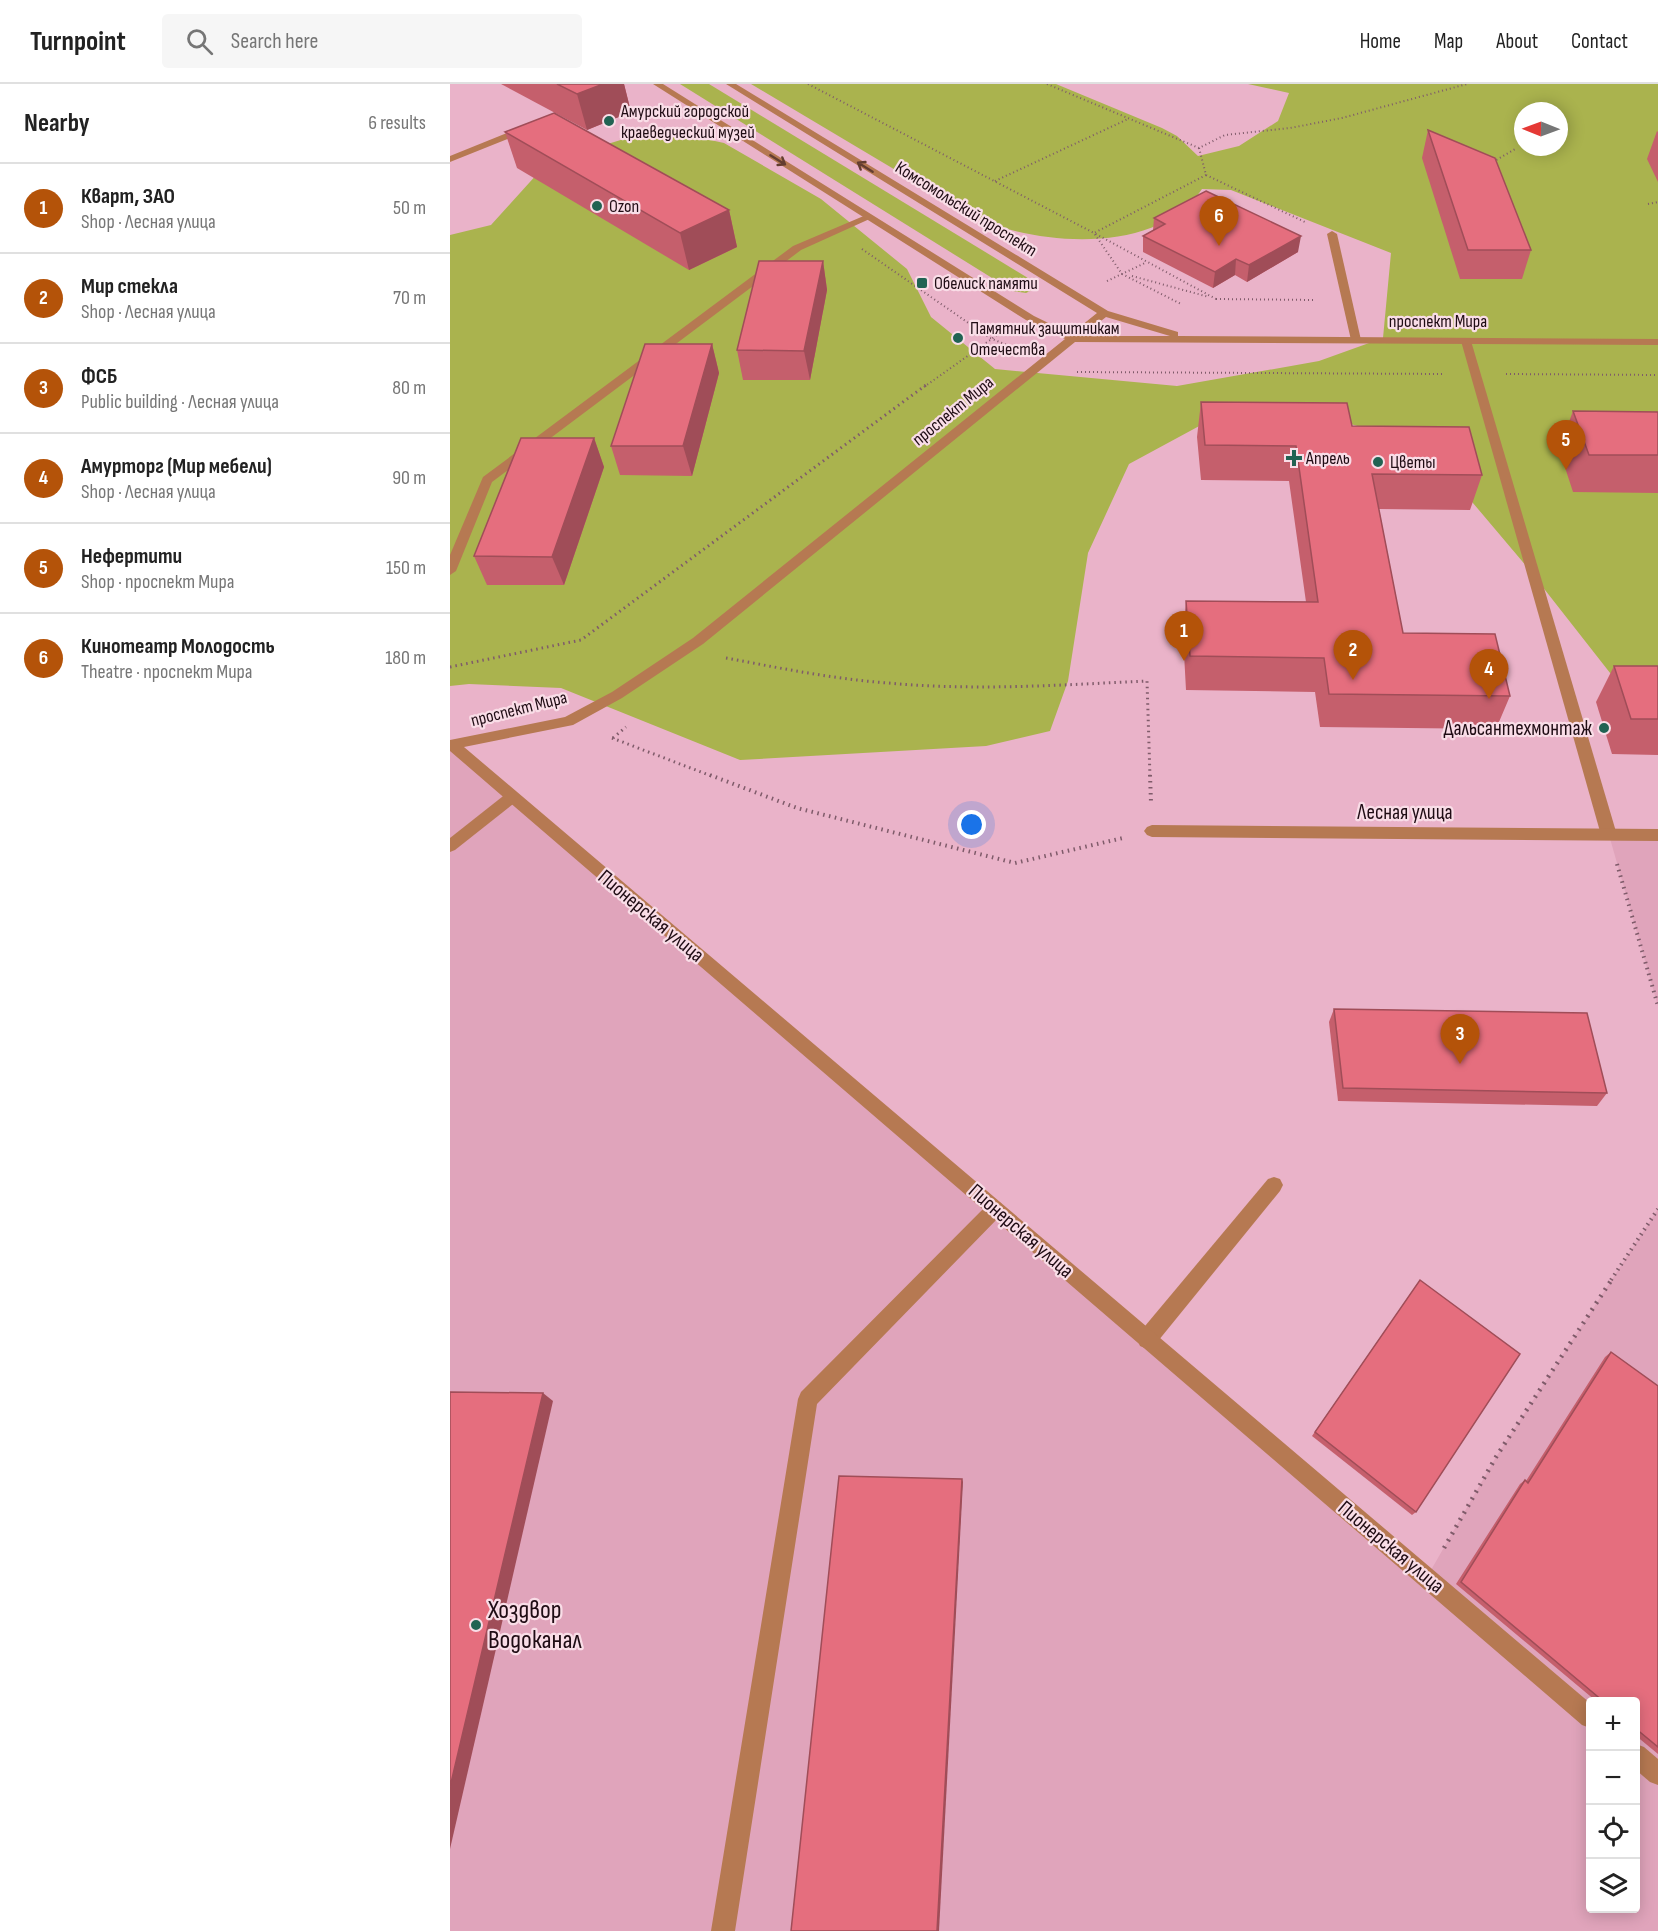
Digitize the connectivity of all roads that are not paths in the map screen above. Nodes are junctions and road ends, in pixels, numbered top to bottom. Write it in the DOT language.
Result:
graph roads {
  1 [pos="657,84"];
  2 [pos="730,84"];
  3 [pos="533,126"];
  4 [pos="450,159"];
  5 [pos="869,217"];
  6 [pos="1332,234"];
  7 [pos="1104,313"];
  8 [pos="1073,339"];
  9 [pos="1195,340"];
  10 [pos="1356,340"];
  11 [pos="1466,341"];
  12 [pos="1658,342"];
  13 [pos="450,571"];
  14 [pos="451,745"];
  15 [pos="512,797"];
  16 [pos="1152,831"];
  17 [pos="1608,834"];
  18 [pos="1658,835"];
  19 [pos="450,846"];
  20 [pos="1274,1185"];
  21 [pos="995,1209"];
  22 [pos="1147,1339"];
  23 [pos="1586,1714"];
  24 [pos="1640,1759"];
  25 [pos="1658,1774"];
  26 [pos="723,1931"];
  1 -- 5 [label="street, one-way"];
  7 -- 2 [label="street, Комсомольский проспект, one-way"];
  3 -- 4 [label="street"];
  5 -- 8 [label="street"];
  5 -- 13 [label="street"];
  6 -- 10 [label="street"];
  7 -- 8 [label="street"];
  7 -- 9 [label="street, Комсомольский проспект"];
  8 -- 9 [label="street, проспект Мира"];
  8 -- 14 [label="street, проспект Мира"];
  9 -- 10 [label="street, проспект Мира"];
  10 -- 11 [label="street, проспект Мира"];
  11 -- 12 [label="street, проспект Мира"];
  11 -- 17 [label="street"];
  14 -- 15 [label="street, Пионерская улица"];
  15 -- 19 [label="street"];
  15 -- 21 [label="street, Пионерская улица"];
  16 -- 17 [label="street, Лесная улица"];
  17 -- 18 [label="street, Лесная улица"];
  20 -- 22 [label="street"];
  21 -- 22 [label="street, Пионерская улица"];
  21 -- 26 [label="street"];
  22 -- 23 [label="street, Пионерская улица"];
  24 -- 25 [label="street"];
}
